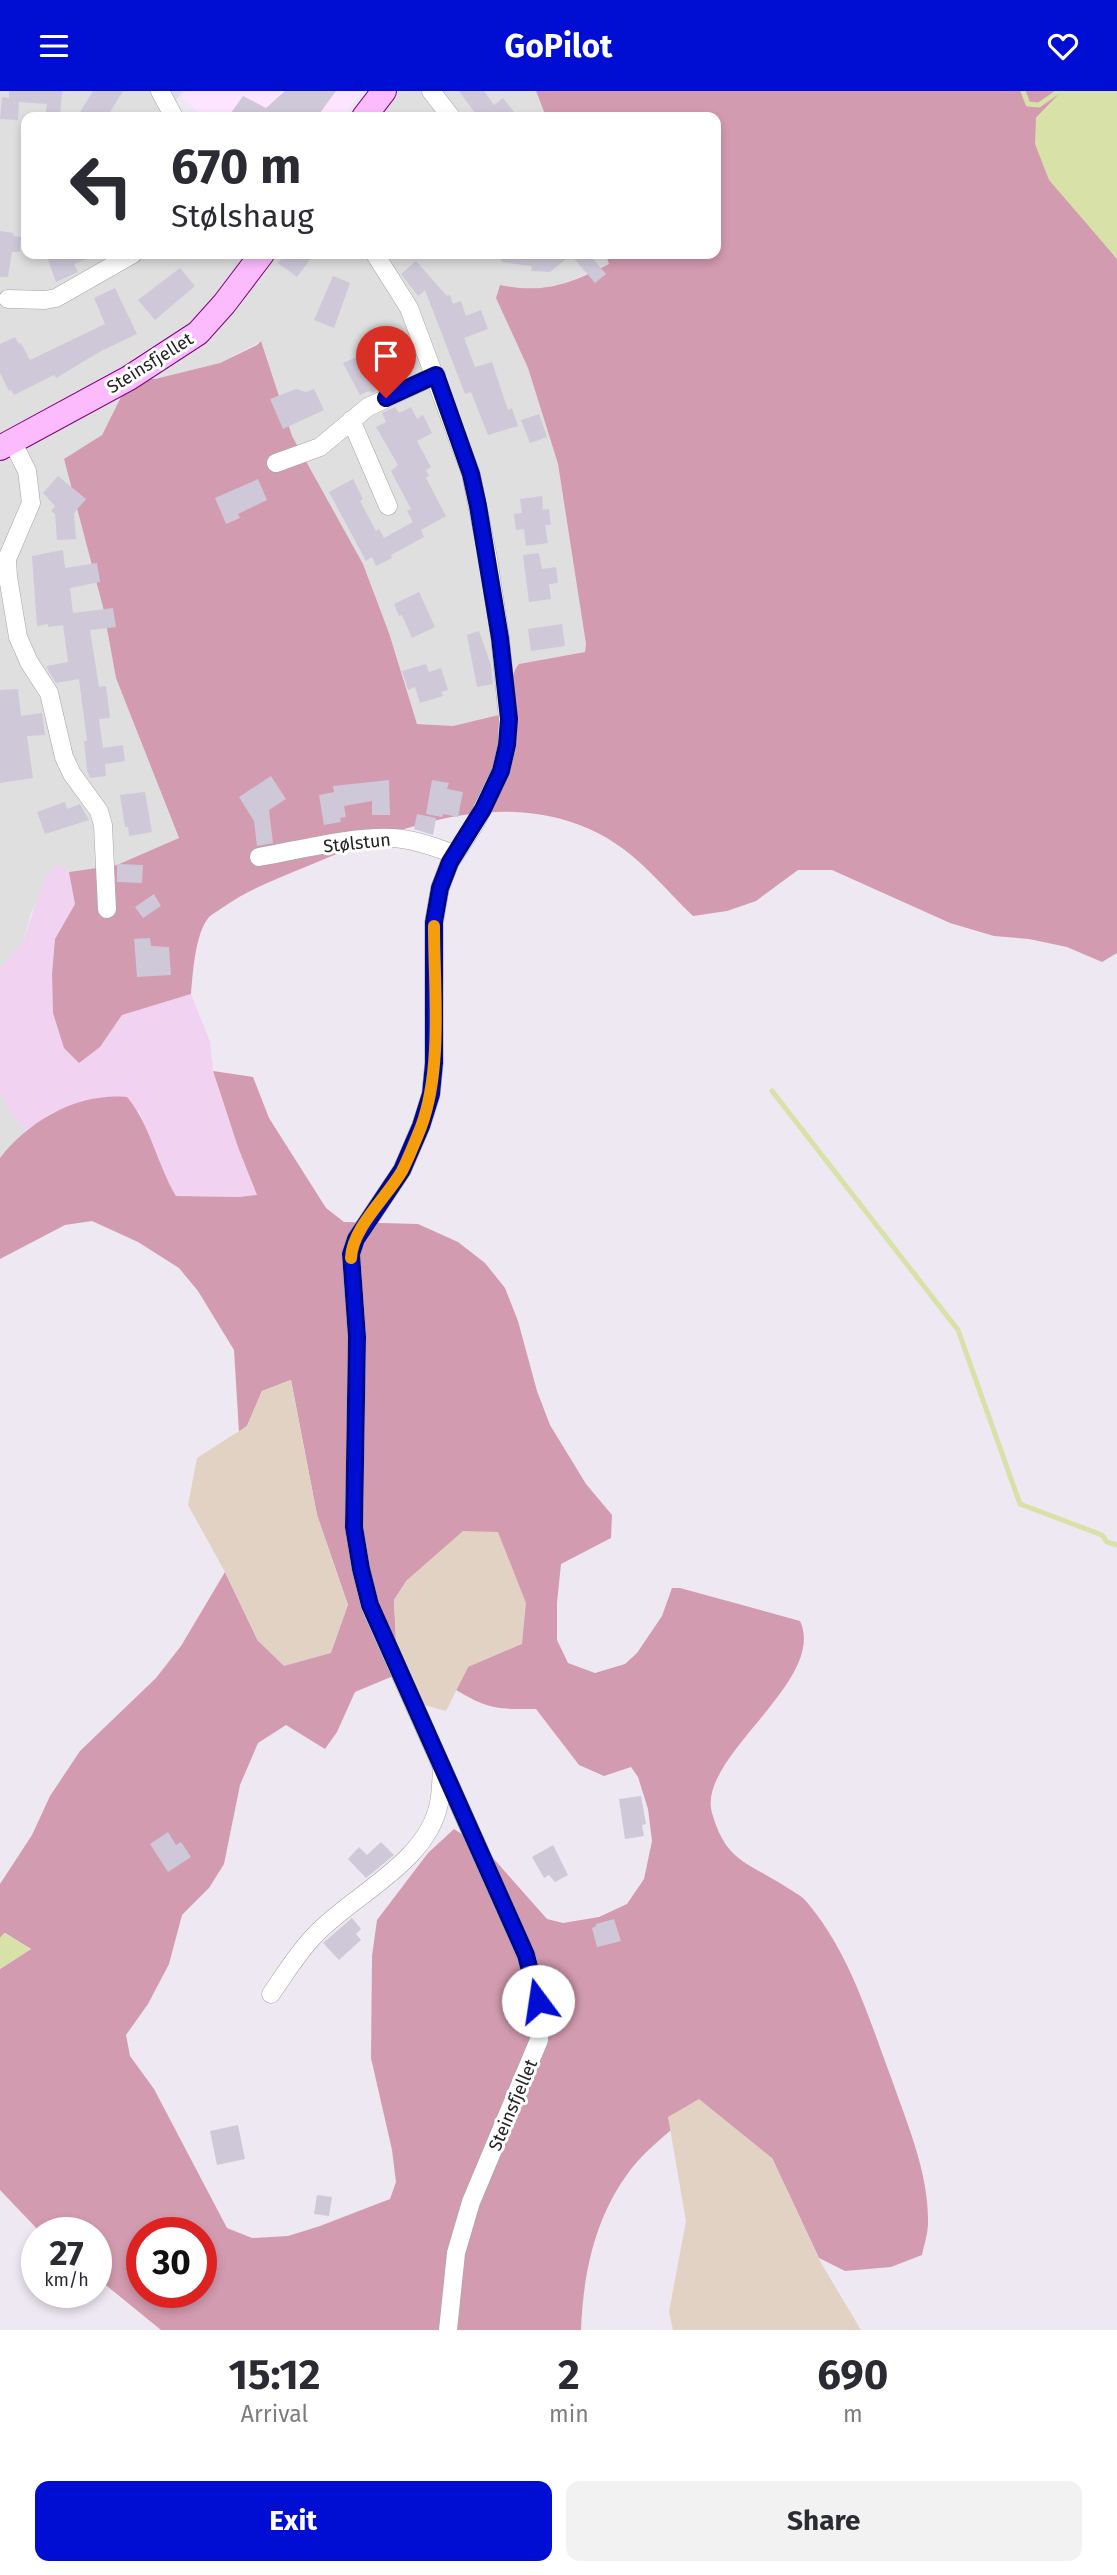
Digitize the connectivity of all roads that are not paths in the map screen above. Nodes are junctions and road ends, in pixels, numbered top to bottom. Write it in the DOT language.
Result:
graph roads {
  1 [pos="160,91"];
  2 [pos="384,91"];
  3 [pos="431,91"];
  4 [pos="171,112"];
  5 [pos="368,112"];
  6 [pos="447,112"];
  7 [pos="124,259"];
  8 [pos="258,259"];
  9 [pos="378,259"];
  10 [pos="8,299"];
  11 [pos="436,375"];
  12 [pos="351,420"];
  13 [pos="4,441"];
  14 [pos="275,463"];
  15 [pos="388,506"];
  16 [pos="454,855"];
  17 [pos="258,857"];
  18 [pos="107,909"];
  19 [pos="442,1768"];
  20 [pos="271,1994"];
  21 [pos="448,2330"];
  1 -- 4 [label="street"];
  2 -- 5 [label="street"];
  3 -- 6 [label="street"];
  7 -- 10 [label="street"];
  8 -- 13 [label="street, Steinsfjellet"];
  9 -- 11 [label="street, Steinsfjellet"];
  11 -- 12 [label="street"];
  11 -- 16 [label="street, Steinsfjellet"];
  12 -- 14 [label="street"];
  12 -- 15 [label="street"];
  13 -- 18 [label="street"];
  16 -- 17 [label="street, Stølstun"];
  16 -- 19 [label="street, Steinsfjellet"];
  19 -- 20 [label="street, Steinsfjellet"];
  19 -- 21 [label="street, Steinsfjellet"];
}
